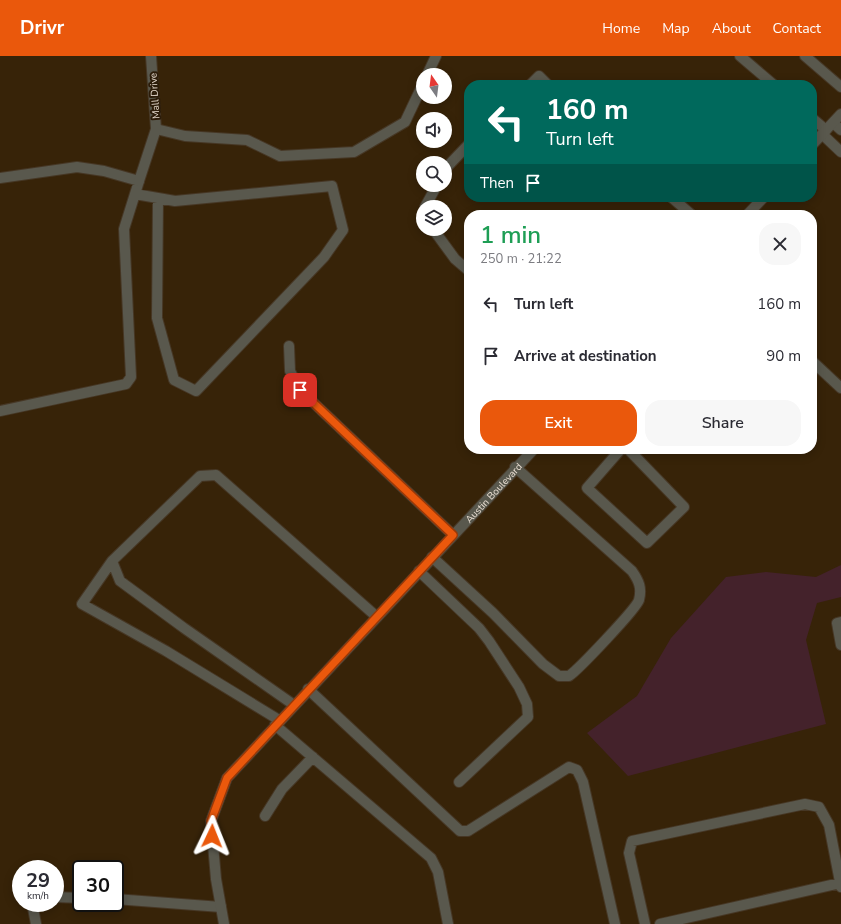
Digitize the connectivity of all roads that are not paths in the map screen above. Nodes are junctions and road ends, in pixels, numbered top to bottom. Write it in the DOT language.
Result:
graph roads {
  1 [pos="151,56"];
  2 [pos="436,56"];
  3 [pos="740,56"];
  4 [pos="805,56"];
  5 [pos="430,68"];
  6 [pos="535,80"];
  7 [pos="543,80"];
  8 [pos="768,80"];
  9 [pos="841,87"];
  10 [pos="416,99"];
  11 [pos="841,114"];
  12 [pos="817,121"];
  13 [pos="156,129"];
  14 [pos="831,129"];
  15 [pos="817,141"];
  16 [pos="464,149"];
  17 [pos="841,152"];
  18 [pos="452,162"];
  19 [pos="0,178"];
  20 [pos="139,181"];
  21 [pos="135,194"];
  22 [pos="158,198"];
  23 [pos="677,202"];
  24 [pos="759,202"];
  25 [pos="686,210"];
  26 [pos="752,210"];
  27 [pos="438,236"];
  28 [pos="464,267"];
  29 [pos="289,346"];
  30 [pos="817,366"];
  31 [pos="841,388"];
  32 [pos="0,411"];
  33 [pos="529,454"];
  34 [pos="617,454"];
  35 [pos="633,454"];
  36 [pos="515,468"];
  37 [pos="453,535"];
  38 [pos="432,557"];
  39 [pos="112,561"];
  40 [pos="419,572"];
  41 [pos="376,617"];
  42 [pos="841,622"];
  43 [pos="841,645"];
  44 [pos="308,689"];
  45 [pos="294,705"];
  46 [pos="277,723"];
  47 [pos="313,757"];
  48 [pos="459,782"];
  49 [pos="265,816"];
  50 [pos="841,885"];
  51 [pos="124,900"];
  52 [pos="221,907"];
  53 [pos="34,912"];
  54 [pos="36,924"];
  55 [pos="224,924"];
  56 [pos="448,924"];
  57 [pos="615,924"];
  58 [pos="645,924"];
  59 [pos="660,924"];
  1 -- 13 [label="street, Mall Drive"];
  2 -- 5 [label="street"];
  3 -- 8 [label="street"];
  4 -- 9 [label="street"];
  6 -- 7 [label="street"];
  10 -- 13 [label="street"];
  11 -- 14 [label="street"];
  12 -- 14 [label="street"];
  13 -- 20 [label="street, Mall Drive"];
  14 -- 15 [label="street"];
  14 -- 17 [label="street"];
  16 -- 18 [label="street"];
  19 -- 20 [label="street"];
  20 -- 21 [label="street, Mall Drive"];
  21 -- 22 [label="street"];
  21 -- 32 [label="street, Mall Drive"];
  22 -- 22 [label="street"];
  23 -- 25 [label="street"];
  24 -- 26 [label="street"];
  27 -- 28 [label="street"];
  29 -- 37 [label="street"];
  30 -- 31 [label="street"];
  33 -- 36 [label="street, Austin Boulevard"];
  34 -- 35 [label="street"];
  36 -- 37 [label="street, Austin Boulevard"];
  36 -- 38 [label="street"];
  37 -- 38 [label="street, Austin Boulevard"];
  38 -- 40 [label="street, Austin Boulevard"];
  39 -- 41 [label="street"];
  39 -- 45 [label="street"];
  39 -- 46 [label="street"];
  40 -- 41 [label="street, Austin Boulevard"];
  40 -- 48 [label="street"];
  41 -- 44 [label="street, Austin Boulevard"];
  42 -- 43 [label="street"];
  44 -- 45 [label="street, Austin Boulevard"];
  44 -- 57 [label="street"];
  45 -- 46 [label="street, Austin Boulevard"];
  46 -- 47 [label="street"];
  46 -- 52 [label="street, Austin Boulevard"];
  47 -- 49 [label="street"];
  47 -- 56 [label="street"];
  50 -- 58 [label="street"];
  50 -- 59 [label="street"];
  51 -- 52 [label="street"];
  52 -- 55 [label="street, Austin Boulevard"];
  53 -- 54 [label="street"];
}
